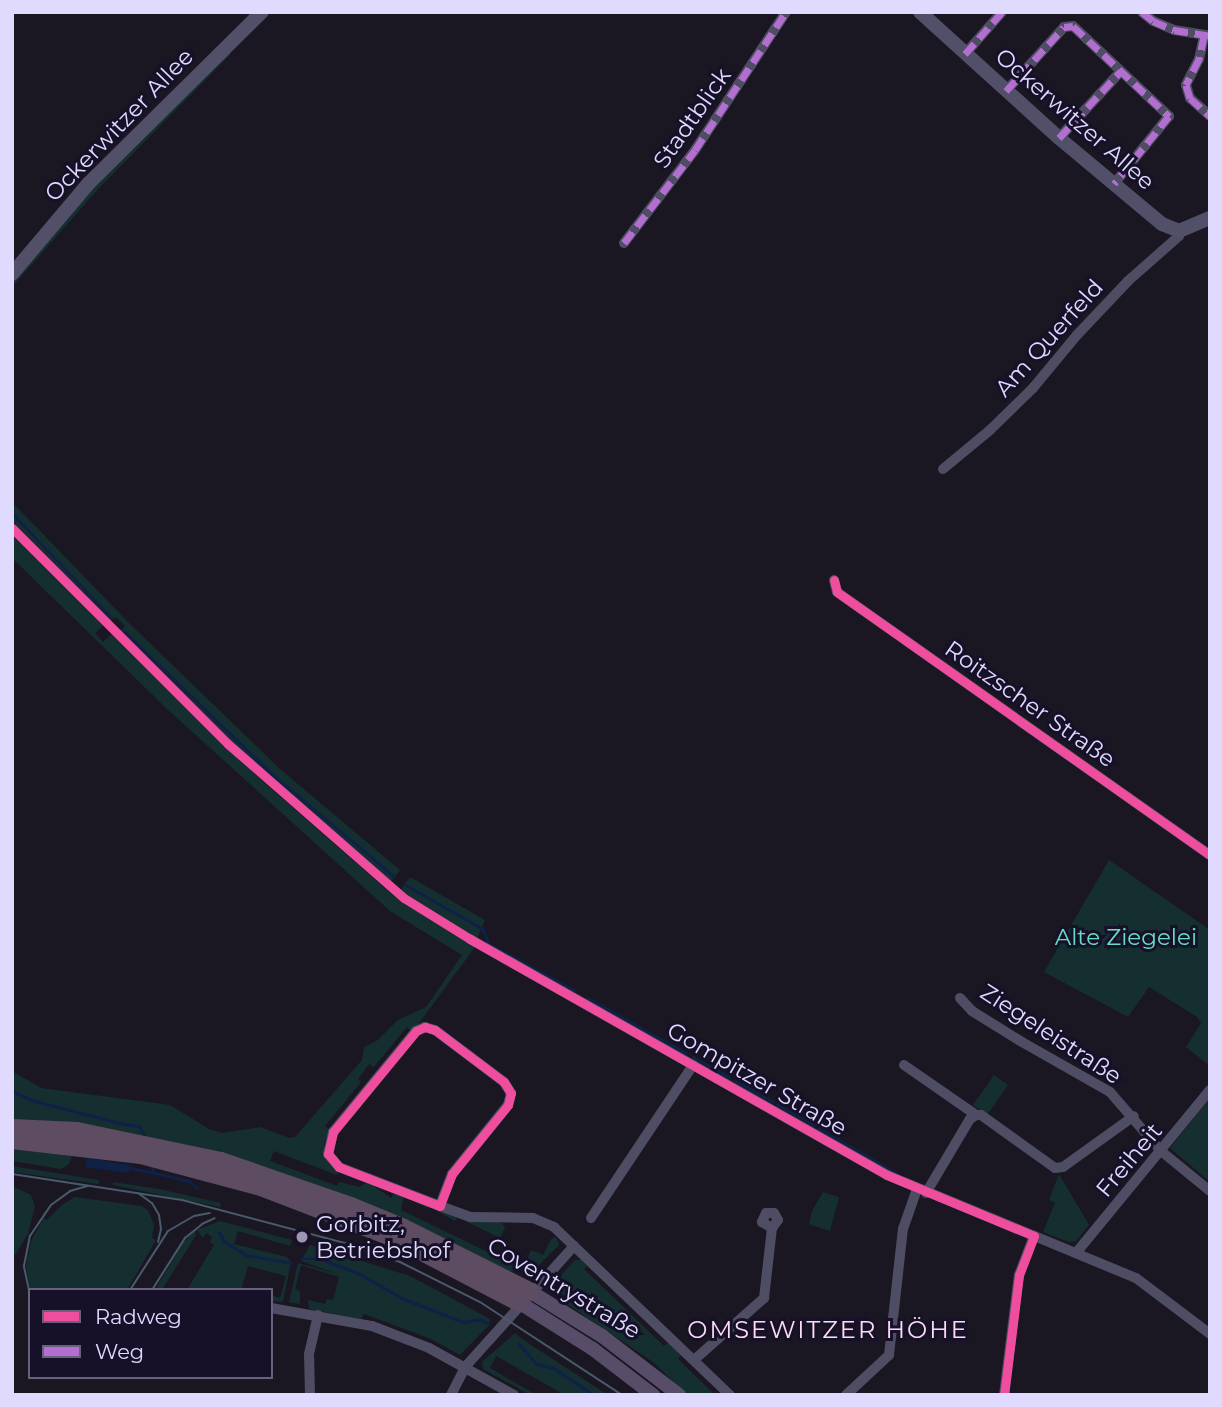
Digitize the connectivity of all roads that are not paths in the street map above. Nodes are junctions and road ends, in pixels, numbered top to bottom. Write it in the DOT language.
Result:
graph roads {
  1 [pos="262,12"];
  2 [pos="786,12"];
  3 [pos="920,12"];
  4 [pos="1002,12"];
  5 [pos="1142,12"];
  6 [pos="1207,36"];
  7 [pos="965,54"];
  8 [pos="1121,71"];
  9 [pos="1006,91"];
  10 [pos="1210,116"];
  11 [pos="1059,138"];
  12 [pos="1114,184"];
  13 [pos="1210,218"];
  14 [pos="1179,231"];
  15 [pos="624,243"];
  16 [pos="12,274"];
  17 [pos="943,468"];
  18 [pos="834,580"];
  19 [pos="1210,855"];
  20 [pos="470,939"];
  21 [pos="960,998"];
  22 [pos="693,1065"];
  23 [pos="904,1065"];
  24 [pos="1210,1090"];
  25 [pos="976,1115"];
  26 [pos="1134,1116"];
  27 [pos="12,1128"];
  28 [pos="12,1140"];
  29 [pos="1161,1151"];
  30 [pos="922,1191"];
  31 [pos="1210,1191"];
  32 [pos="440,1206"];
  33 [pos="591,1218"];
  34 [pos="772,1228"];
  35 [pos="1034,1236"];
  36 [pos="574,1247"];
  37 [pos="1076,1253"];
  38 [pos="526,1298"];
  39 [pos="273,1308"];
  40 [pos="318,1315"];
  41 [pos="1210,1334"];
  42 [pos="694,1360"];
  43 [pos="465,1367"];
  44 [pos="310,1395"];
  45 [pos="452,1395"];
  46 [pos="514,1395"];
  47 [pos="653,1395"];
  48 [pos="679,1395"];
  49 [pos="730,1395"];
  50 [pos="846,1395"];
  51 [pos="1004,1395"];
  1 -- 16 [label="street, Ockerwitzer Allee"];
  2 -- 15 [label="street, Stadtblick"];
  3 -- 7 [label="street, Ockerwitzer Allee"];
  4 -- 7 [label="street"];
  5 -- 6 [label="street"];
  6 -- 10 [label="street"];
  7 -- 9 [label="street, Ockerwitzer Allee"];
  8 -- 9 [label="street"];
  8 -- 11 [label="street"];
  8 -- 12 [label="street"];
  9 -- 11 [label="street, Ockerwitzer Allee"];
  11 -- 12 [label="street, Ockerwitzer Allee"];
  12 -- 14 [label="street, Ockerwitzer Allee"];
  13 -- 14 [label="street"];
  14 -- 17 [label="street, Am Querfeld"];
  18 -- 19 [label="street, Roitzscher Straße"];
  20 -- 22 [label="street, Gompitzer Straße"];
  21 -- 26 [label="street, Ziegeleistraße"];
  22 -- 30 [label="street, Gompitzer Straße"];
  22 -- 33 [label="street"];
  23 -- 25 [label="street"];
  24 -- 29 [label="street, Freiheit"];
  25 -- 26 [label="street"];
  25 -- 30 [label="street"];
  26 -- 29 [label="street, Ziegeleistraße"];
  27 -- 38 [label="highway, Coventrystraße"];
  28 -- 38 [label="highway, Coventrystraße"];
  29 -- 31 [label="street, Ziegeleistraße"];
  29 -- 37 [label="street, Freiheit"];
  30 -- 35 [label="street, Gompitzer Straße"];
  30 -- 50 [label="street"];
  32 -- 32 [label="street"];
  32 -- 36 [label="street"];
  34 -- 42 [label="street"];
  35 -- 37 [label="street, Gompitzer Straße"];
  35 -- 51 [label="street"];
  36 -- 38 [label="street"];
  36 -- 42 [label="street"];
  37 -- 41 [label="street, Gompitzer Straße"];
  38 -- 43 [label="street"];
  38 -- 47 [label="main road, Coventrystraße"];
  38 -- 48 [label="main road, Coventrystraße"];
  39 -- 40 [label="street"];
  40 -- 43 [label="street"];
  40 -- 44 [label="street"];
  42 -- 49 [label="street"];
  43 -- 45 [label="street"];
  43 -- 46 [label="street"];
}
